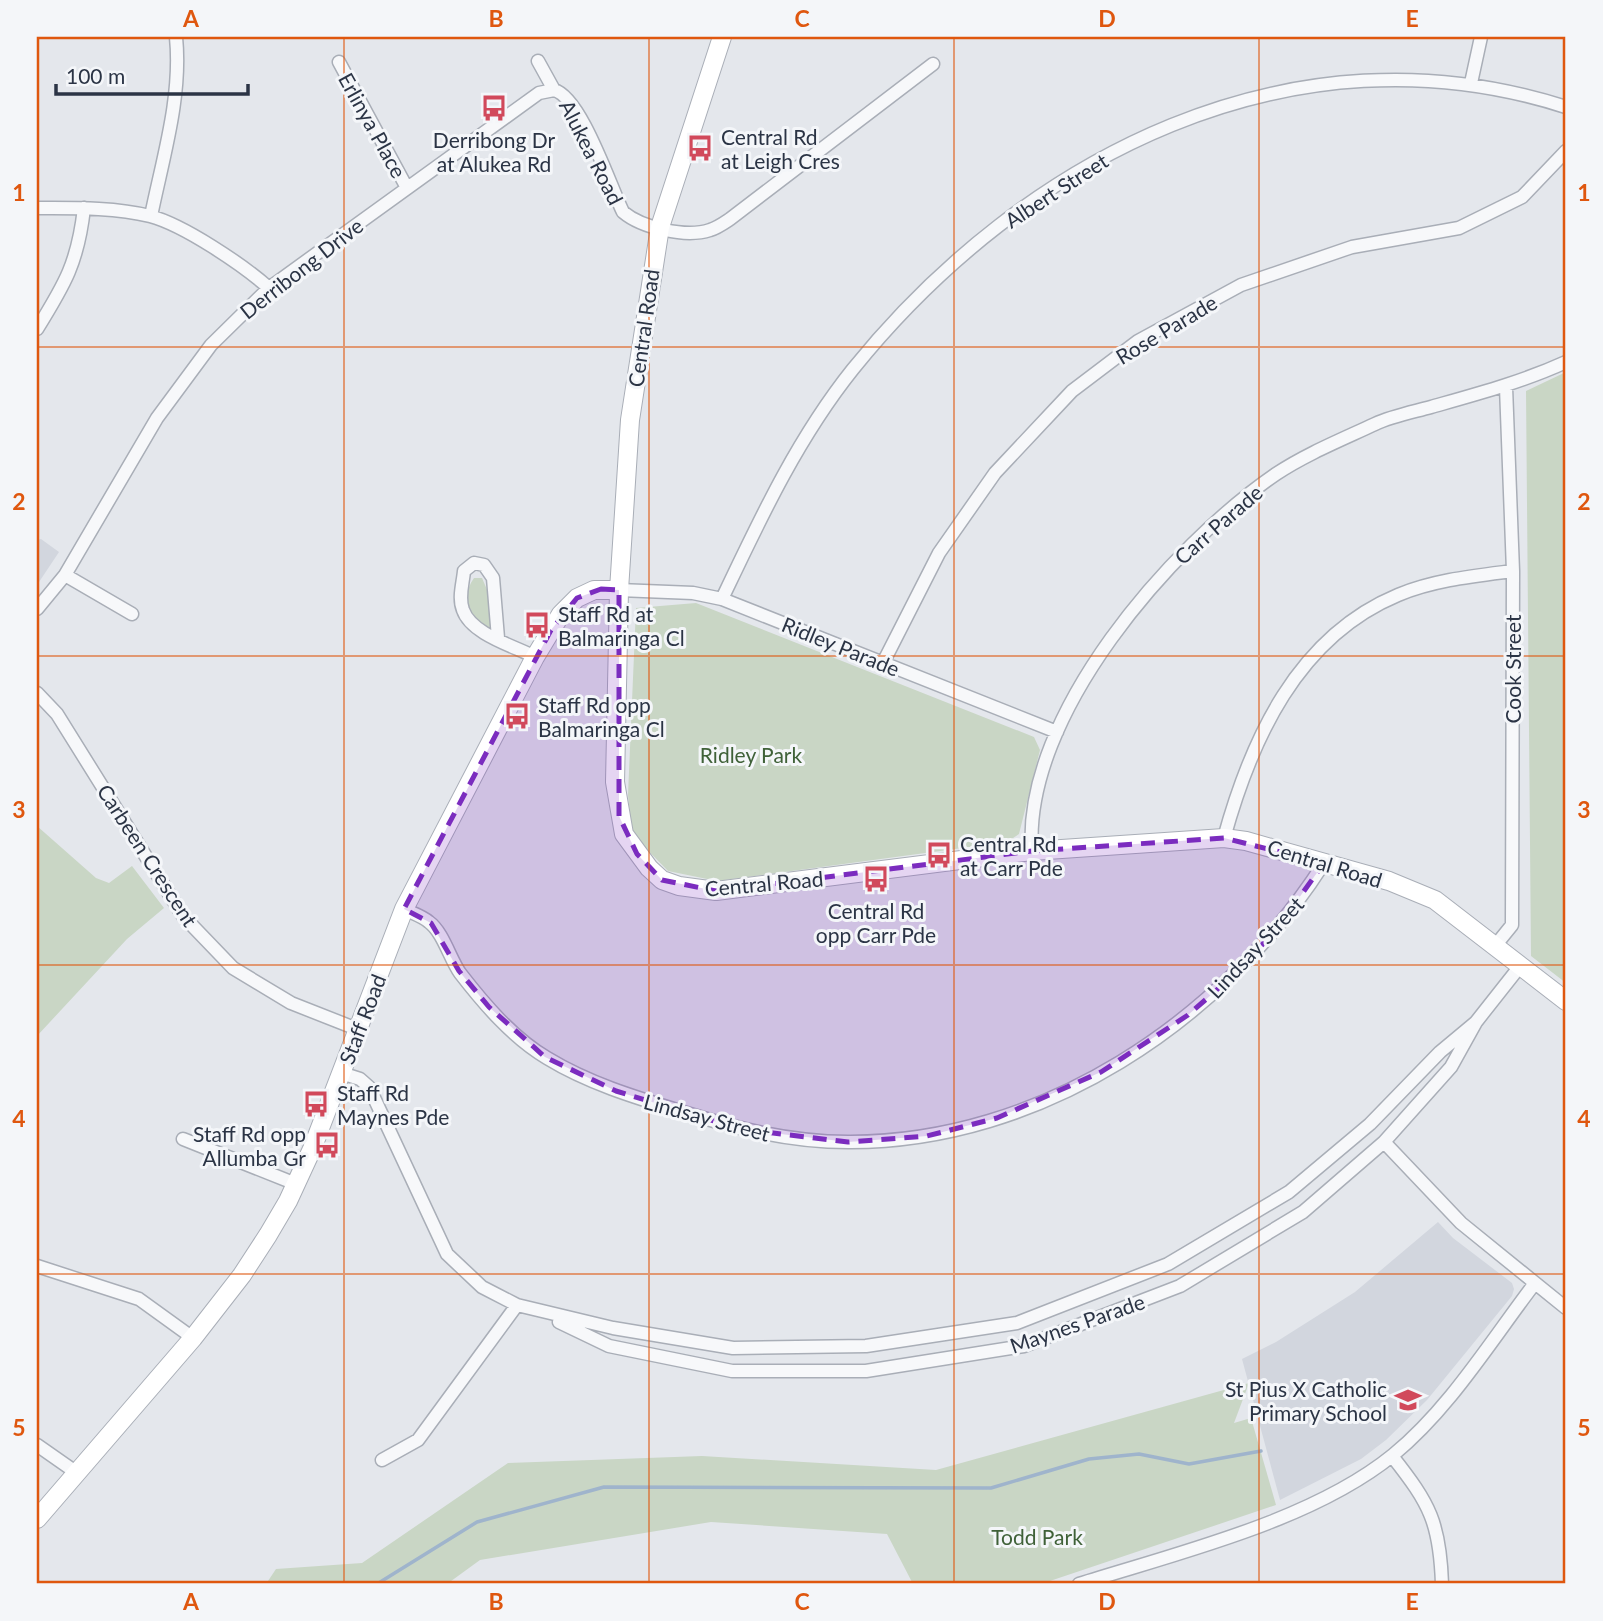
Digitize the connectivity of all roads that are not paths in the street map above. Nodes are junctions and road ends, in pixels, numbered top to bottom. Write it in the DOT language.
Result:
graph roads {
  1 [pos="176,37"];
  2 [pos="722,37"];
  3 [pos="1481,37"];
  4 [pos="538,61"];
  5 [pos="339,62"];
  6 [pos="933,64"];
  7 [pos="1471,83"];
  8 [pos="554,90"];
  9 [pos="1566,107"];
  10 [pos="1566,151"];
  11 [pos="407,188"];
  12 [pos="37,208"];
  13 [pos="85,208"];
  14 [pos="151,216"];
  15 [pos="660,227"];
  16 [pos="269,288"];
  17 [pos="37,329"];
  18 [pos="1566,362"];
  19 [pos="1506,387"];
  20 [pos="1513,571"];
  21 [pos="65,575"];
  22 [pos="620,590"];
  23 [pos="722,598"];
  24 [pos="37,609"];
  25 [pos="132,614"];
  26 [pos="498,638"];
  27 [pos="536,657"];
  28 [pos="883,663"];
  29 [pos="37,692"];
  30 [pos="1057,732"];
  31 [pos="1224,838"];
  32 [pos="1032,851"];
  33 [pos="1324,863"];
  34 [pos="404,909"];
  35 [pos="1495,946"];
  36 [pos="1521,965"];
  37 [pos="1566,1001"];
  38 [pos="1476,1022"];
  39 [pos="357,1029"];
  40 [pos="341,1073"];
  41 [pos="183,1139"];
  42 [pos="1384,1142"];
  43 [pos="296,1184"];
  44 [pos="37,1266"];
  45 [pos="1535,1283"];
  46 [pos="517,1305"];
  47 [pos="1566,1308"];
  48 [pos="540,1313"];
  49 [pos="193,1338"];
  50 [pos="37,1445"];
  51 [pos="1392,1456"];
  52 [pos="382,1460"];
  53 [pos="77,1473"];
  54 [pos="37,1519"];
  55 [pos="1079,1584"];
  56 [pos="1442,1584"];
  1 -- 14 [label="street"];
  2 -- 15 [label="main road, Central Road"];
  3 -- 7 [label="street"];
  4 -- 8 [label="street, Alukea Road"];
  5 -- 11 [label="street, Erlinya Place"];
  6 -- 15 [label="street, Alukea Road"];
  7 -- 9 [label="street, Albert Street"];
  7 -- 23 [label="street, Albert Street"];
  8 -- 11 [label="street, Derribong Drive"];
  8 -- 15 [label="street, Alukea Road"];
  10 -- 28 [label="street, Rose Parade"];
  11 -- 16 [label="street, Derribong Drive"];
  12 -- 13 [label="street"];
  13 -- 14 [label="street"];
  13 -- 17 [label="street"];
  14 -- 16 [label="street"];
  15 -- 22 [label="main road, Central Road"];
  16 -- 21 [label="street, Derribong Drive"];
  18 -- 19 [label="street, Carr Parade"];
  19 -- 20 [label="street, Cook Street"];
  19 -- 30 [label="street, Carr Parade"];
  20 -- 31 [label="street"];
  20 -- 35 [label="street, Cook Street"];
  21 -- 24 [label="street, Derribong Drive"];
  21 -- 25 [label="street"];
  22 -- 23 [label="street, Ridley Parade"];
  22 -- 27 [label="main road, Staff Road"];
  22 -- 32 [label="main road, Central Road"];
  23 -- 28 [label="street, Ridley Parade"];
  26 -- 26 [label="street"];
  26 -- 27 [label="street"];
  27 -- 34 [label="main road, Staff Road"];
  28 -- 30 [label="street, Ridley Parade"];
  29 -- 39 [label="street, Carbeen Crescent"];
  30 -- 32 [label="street, Carr Parade"];
  31 -- 32 [label="main road, Central Road"];
  31 -- 33 [label="main road, Central Road"];
  33 -- 34 [label="street, Lindsay Street"];
  33 -- 35 [label="main road, Central Road"];
  34 -- 39 [label="main road, Staff Road"];
  35 -- 36 [label="main road, Central Road"];
  36 -- 37 [label="main road, Central Road"];
  36 -- 38 [label="street, Maynes Parade"];
  38 -- 42 [label="street, Maynes Parade"];
  38 -- 48 [label="street, Maynes Parade"];
  39 -- 40 [label="main road, Staff Road"];
  40 -- 43 [label="main road, Staff Road"];
  40 -- 46 [label="street, Maynes Parade"];
  41 -- 43 [label="street"];
  42 -- 45 [label="street"];
  42 -- 48 [label="street, Maynes Parade"];
  43 -- 49 [label="main road, Staff Road"];
  44 -- 49 [label="street"];
  45 -- 47 [label="street"];
  45 -- 51 [label="street"];
  46 -- 48 [label="street, Maynes Parade"];
  46 -- 52 [label="street"];
  49 -- 53 [label="main road, Staff Road"];
  50 -- 53 [label="street"];
  51 -- 55 [label="street"];
  51 -- 56 [label="street"];
  53 -- 54 [label="main road, Staff Road"];
}
